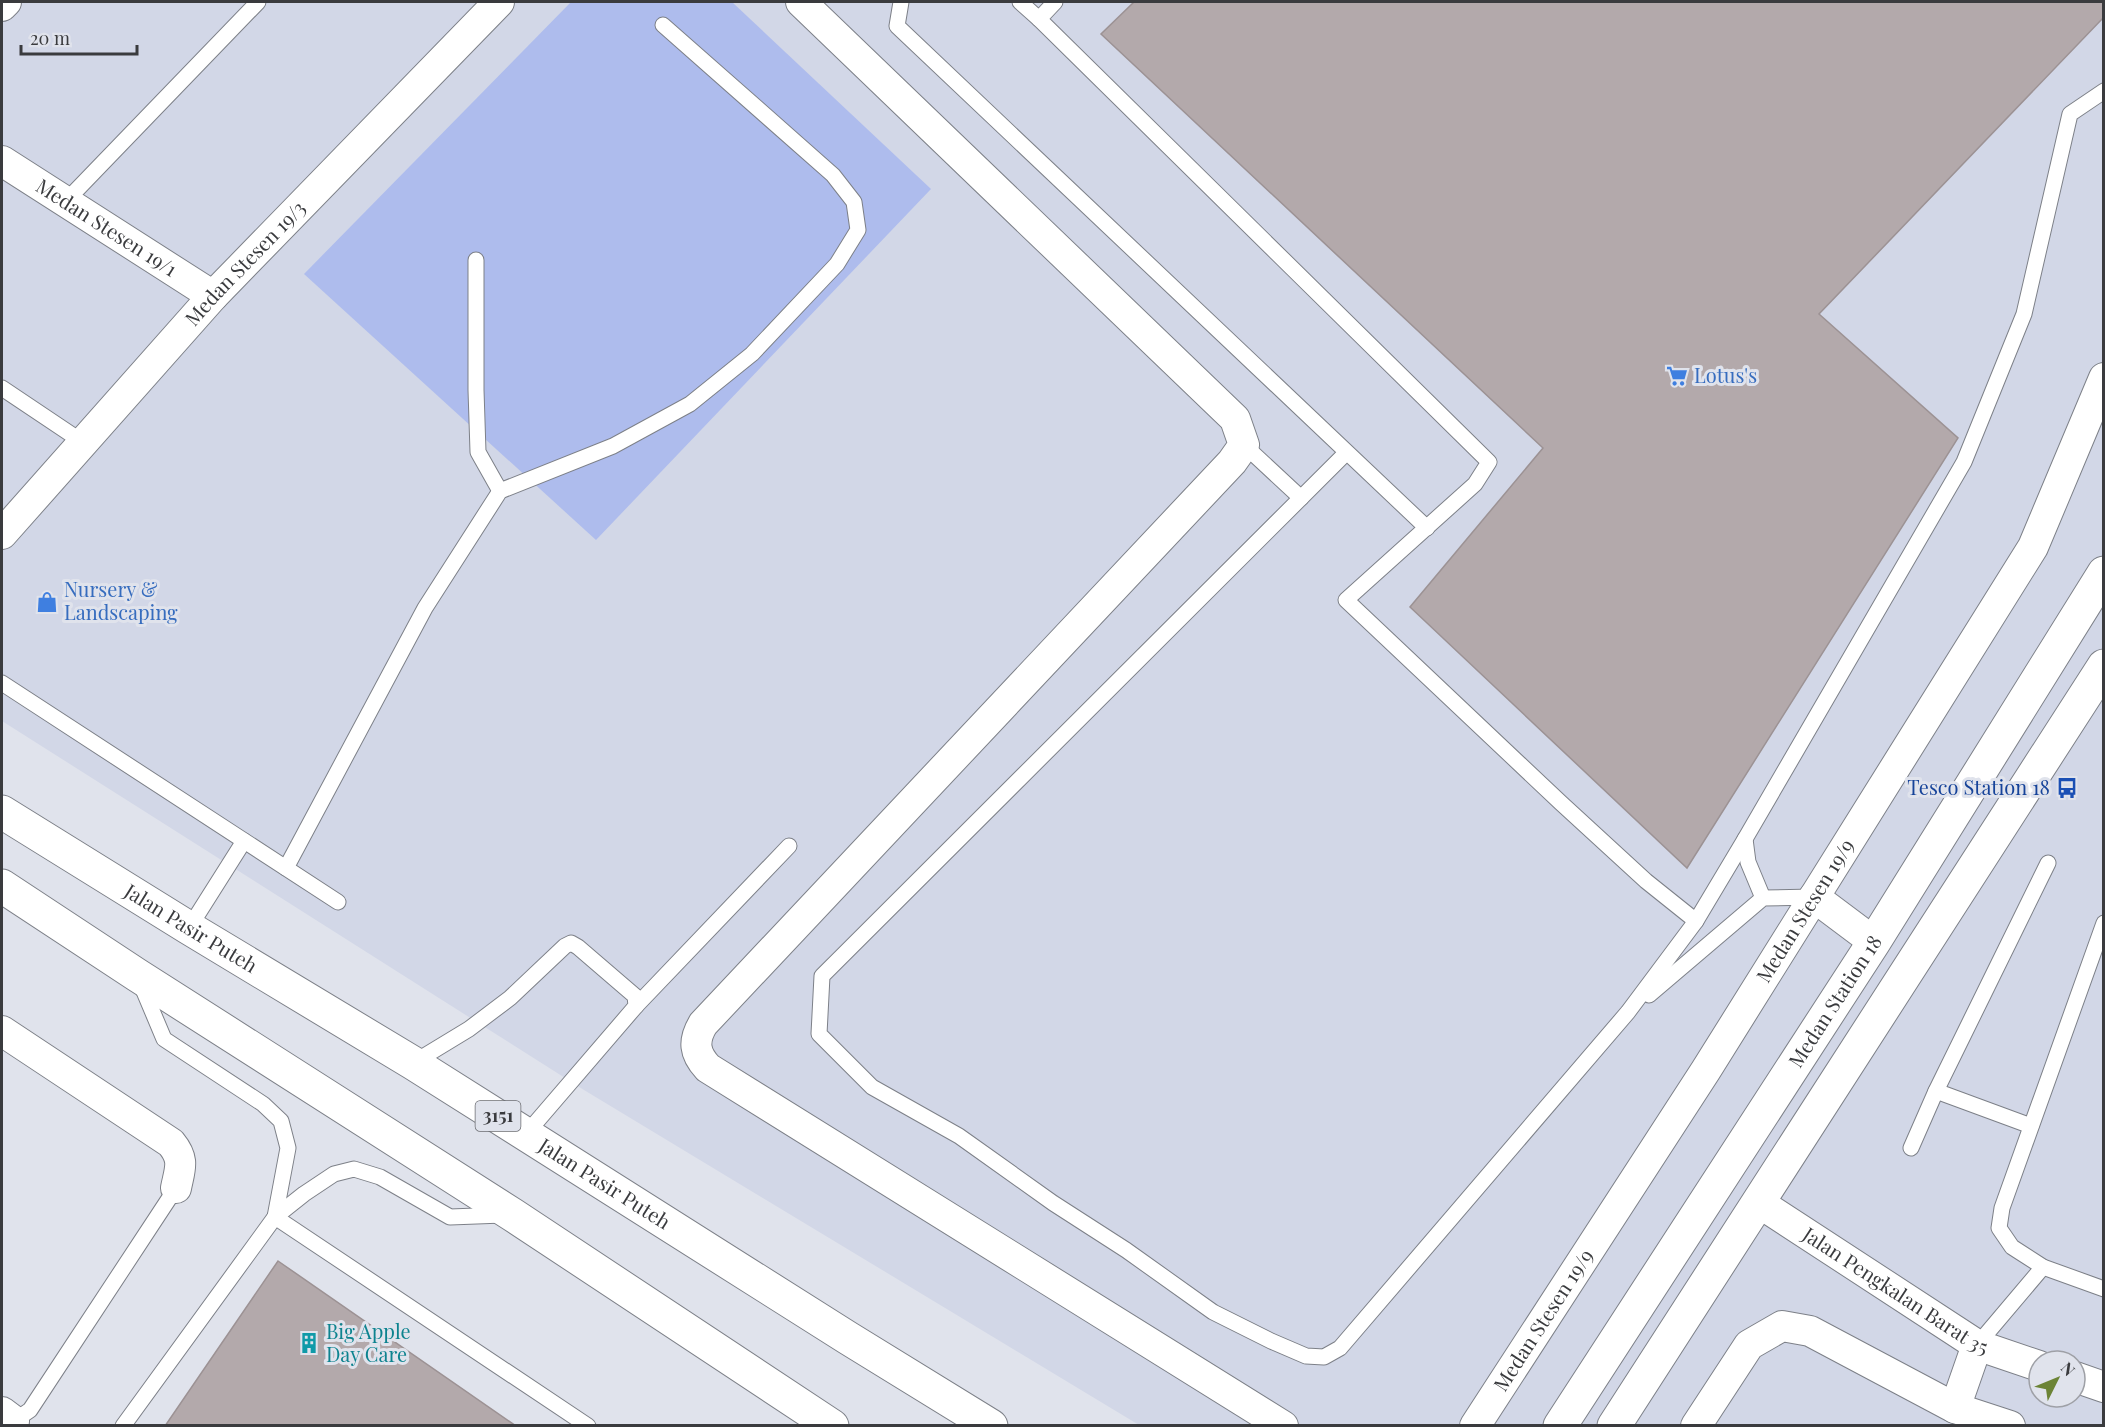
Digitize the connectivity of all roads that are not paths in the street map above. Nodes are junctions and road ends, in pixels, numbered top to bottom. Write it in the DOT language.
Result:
graph roads {
  1 [pos="6,2"];
  2 [pos="258,2"];
  3 [pos="499,2"];
  4 [pos="901,2"];
  5 [pos="1020,2"];
  6 [pos="1055,2"];
  7 [pos="809,4"];
  8 [pos="2,6"];
  9 [pos="1038,19"];
  10 [pos="663,24"];
  11 [pos="2103,91"];
  12 [pos="2,161"];
  13 [pos="65,201"];
  14 [pos="476,260"];
  15 [pos="213,296"];
  16 [pos="2103,378"];
  17 [pos="2,388"];
  18 [pos="84,442"];
  19 [pos="1244,445"];
  20 [pos="1346,453"];
  21 [pos="500,491"];
  22 [pos="1301,498"];
  23 [pos="1427,528"];
  24 [pos="2,534"];
  25 [pos="2103,573"];
  26 [pos="2103,666"];
  27 [pos="2,683"];
  28 [pos="2,812"];
  29 [pos="1745,839"];
  30 [pos="244,841"];
  31 [pos="789,846"];
  32 [pos="2048,863"];
  33 [pos="286,868"];
  34 [pos="2,886"];
  35 [pos="1814,897"];
  36 [pos="1763,898"];
  37 [pos="338,902"];
  38 [pos="1696,921"];
  39 [pos="2103,923"];
  40 [pos="189,928"];
  41 [pos="1874,942"];
  42 [pos="136,975"];
  43 [pos="636,1006"];
  44 [pos="1628,1012"];
  45 [pos="2,1031"];
  46 [pos="413,1063"];
  47 [pos="1936,1092"];
  48 [pos="2031,1126"];
  49 [pos="526,1134"];
  50 [pos="1911,1148"];
  51 [pos="176,1188"];
  52 [pos="1758,1202"];
  53 [pos="513,1215"];
  54 [pos="275,1217"];
  55 [pos="2043,1267"];
  56 [pos="2103,1289"];
  57 [pos="1977,1346"];
  58 [pos="2027,1362"];
  59 [pos="2087,1381"];
  60 [pos="2103,1387"];
  61 [pos="1952,1417"];
  62 [pos="9,1420"];
  63 [pos="123,1425"];
  64 [pos="588,1425"];
  65 [pos="832,1425"];
  66 [pos="991,1425"];
  67 [pos="1283,1425"];
  68 [pos="1475,1425"];
  69 [pos="1560,1425"];
  70 [pos="1614,1425"];
  71 [pos="1696,1425"];
  72 [pos="2010,1425"];
  1 -- 8 [label="street"];
  2 -- 13 [label="lane"];
  3 -- 15 [label="street, Medan Stesen 19/3"];
  4 -- 20 [label="lane"];
  5 -- 9 [label="lane"];
  6 -- 9 [label="lane"];
  7 -- 19 [label="street"];
  9 -- 23 [label="lane"];
  10 -- 21 [label="lane"];
  11 -- 29 [label="lane"];
  12 -- 13 [label="street, Medan Stesen 19/1"];
  13 -- 15 [label="street, Medan Stesen 19/1"];
  14 -- 21 [label="lane"];
  15 -- 18 [label="street, Medan Stesen 19/3"];
  16 -- 35 [label="street, Medan Stesen 19/9"];
  17 -- 18 [label="lane"];
  18 -- 24 [label="street, Medan Stesen 19/3"];
  19 -- 22 [label="lane"];
  19 -- 67 [label="street"];
  20 -- 22 [label="lane"];
  20 -- 23 [label="lane"];
  21 -- 33 [label="lane"];
  22 -- 44 [label="lane"];
  23 -- 38 [label="lane"];
  25 -- 41 [label="main road, Medan Station 18"];
  26 -- 52 [label="main road"];
  27 -- 30 [label="lane"];
  28 -- 40 [label="main road, Jalan Pasir Puteh / 3151"];
  29 -- 36 [label="lane"];
  29 -- 38 [label="lane"];
  30 -- 33 [label="lane"];
  30 -- 40 [label="lane"];
  31 -- 43 [label="lane"];
  32 -- 47 [label="lane"];
  33 -- 37 [label="lane"];
  34 -- 42 [label="main road"];
  35 -- 36 [label="lane"];
  35 -- 41 [label="street"];
  35 -- 68 [label="street, Medan Stesen 19/9"];
  36 -- 44 [label="lane"];
  38 -- 44 [label="lane"];
  39 -- 48 [label="lane"];
  40 -- 46 [label="main road, Jalan Pasir Puteh / 3151"];
  41 -- 69 [label="main road, Medan Station 18"];
  42 -- 53 [label="main road"];
  42 -- 54 [label="lane"];
  43 -- 46 [label="lane"];
  43 -- 49 [label="lane"];
  45 -- 51 [label="street"];
  46 -- 49 [label="main road, Jalan Pasir Puteh / 3151"];
  47 -- 48 [label="lane"];
  47 -- 50 [label="lane"];
  48 -- 55 [label="lane"];
  49 -- 66 [label="main road, Jalan Pasir Puteh / 3151"];
  51 -- 62 [label="lane"];
  52 -- 57 [label="street, Jalan Pengkalan Barat 35"];
  52 -- 70 [label="main road"];
  53 -- 54 [label="lane"];
  53 -- 65 [label="main road"];
  54 -- 63 [label="lane"];
  54 -- 64 [label="lane"];
  55 -- 56 [label="lane"];
  55 -- 57 [label="lane"];
  57 -- 58 [label="street, Jalan Pengkalan Barat 35"];
  57 -- 61 [label="street"];
  59 -- 60 [label="street"];
  61 -- 71 [label="street"];
  61 -- 72 [label="street"];
}
